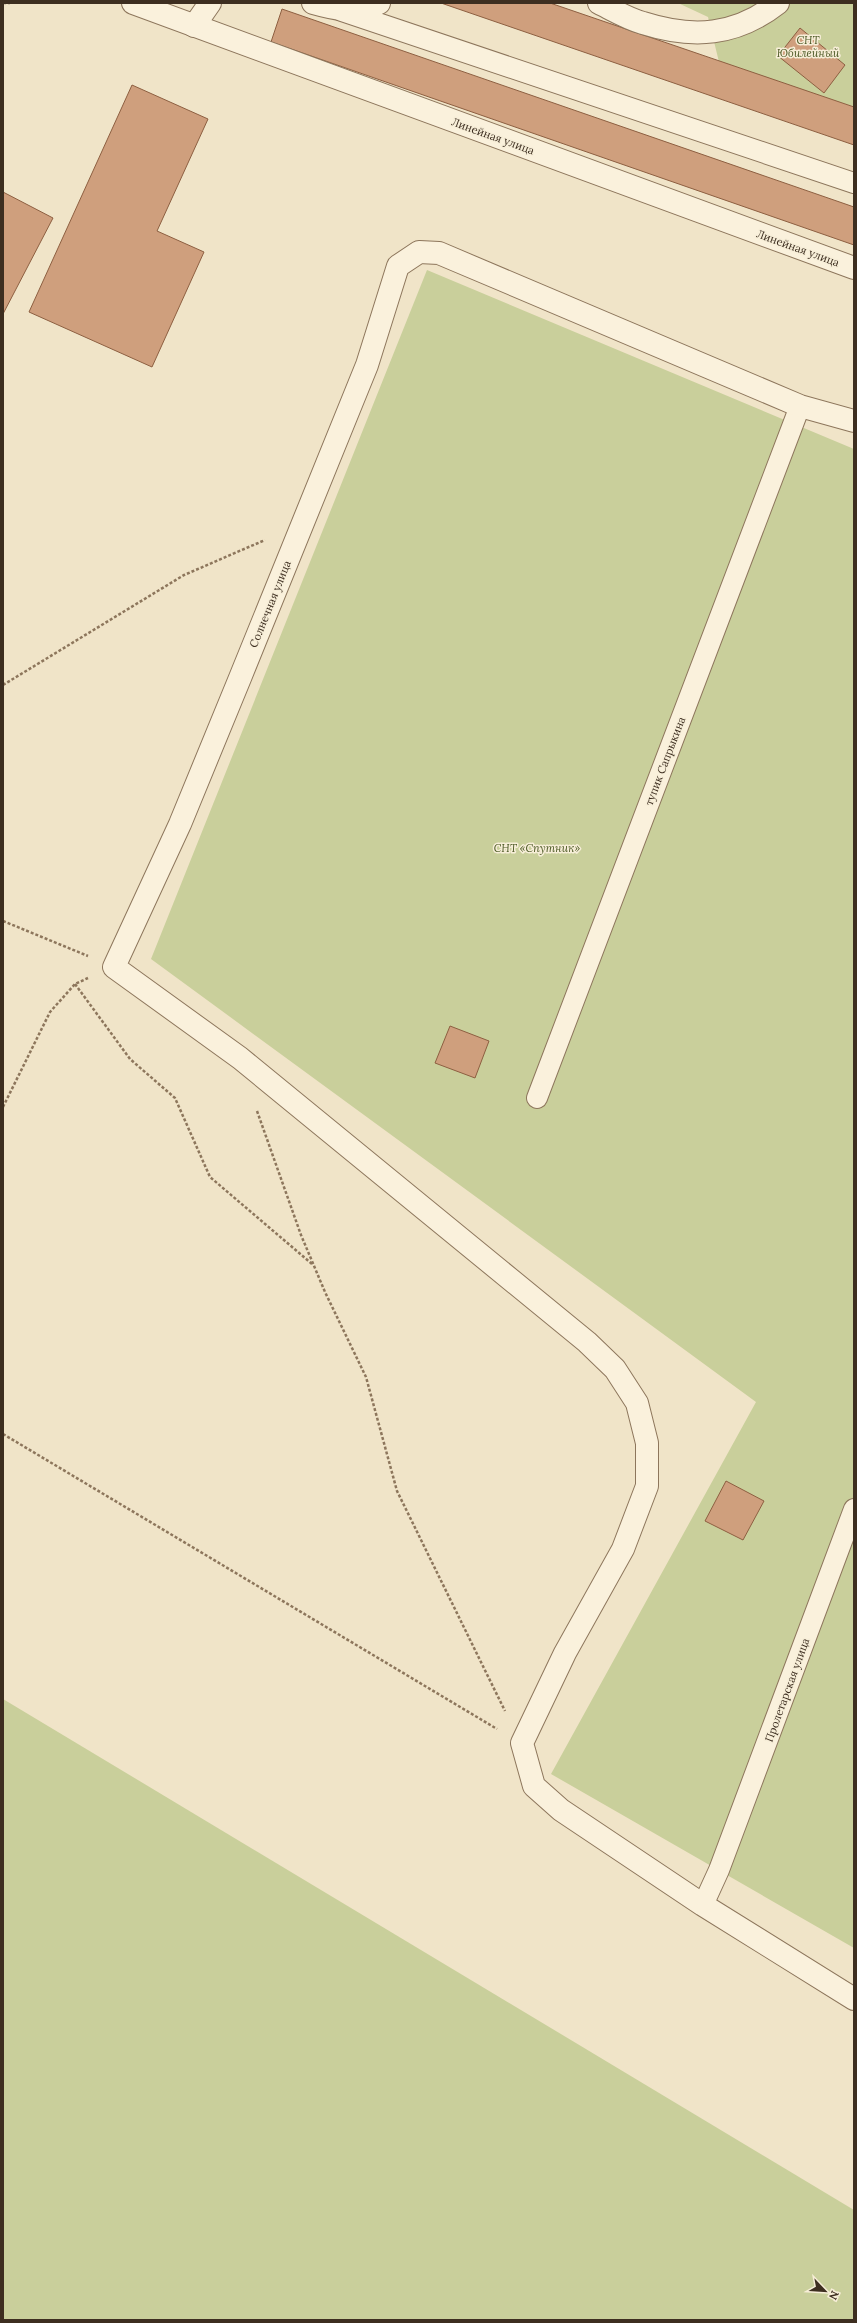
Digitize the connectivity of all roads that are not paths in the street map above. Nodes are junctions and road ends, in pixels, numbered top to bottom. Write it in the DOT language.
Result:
graph roads {
  1 [pos="133,3"];
  2 [pos="209,3"];
  3 [pos="313,3"];
  4 [pos="379,3"];
  5 [pos="599,3"];
  6 [pos="778,3"];
  7 [pos="340,10"];
  8 [pos="194,26"];
  9 [pos="854,183"];
  10 [pos="854,268"];
  11 [pos="797,415"];
  12 [pos="854,421"];
  13 [pos="537,1098"];
  14 [pos="854,1509"];
  15 [pos="703,1905"];
  16 [pos="854,1999"];
  1 -- 8 [label="street, Линейная улица"];
  2 -- 8 [label="street"];
  3 -- 7 [label="street"];
  4 -- 7 [label="street"];
  5 -- 6 [label="street"];
  7 -- 9 [label="lane"];
  8 -- 10 [label="street, Линейная улица"];
  11 -- 12 [label="street"];
  11 -- 13 [label="lane, тупик Сапрыкина"];
  11 -- 15 [label="street, Солнечная улица"];
  14 -- 15 [label="lane, Пролетарская улица"];
  15 -- 16 [label="street"];
}
